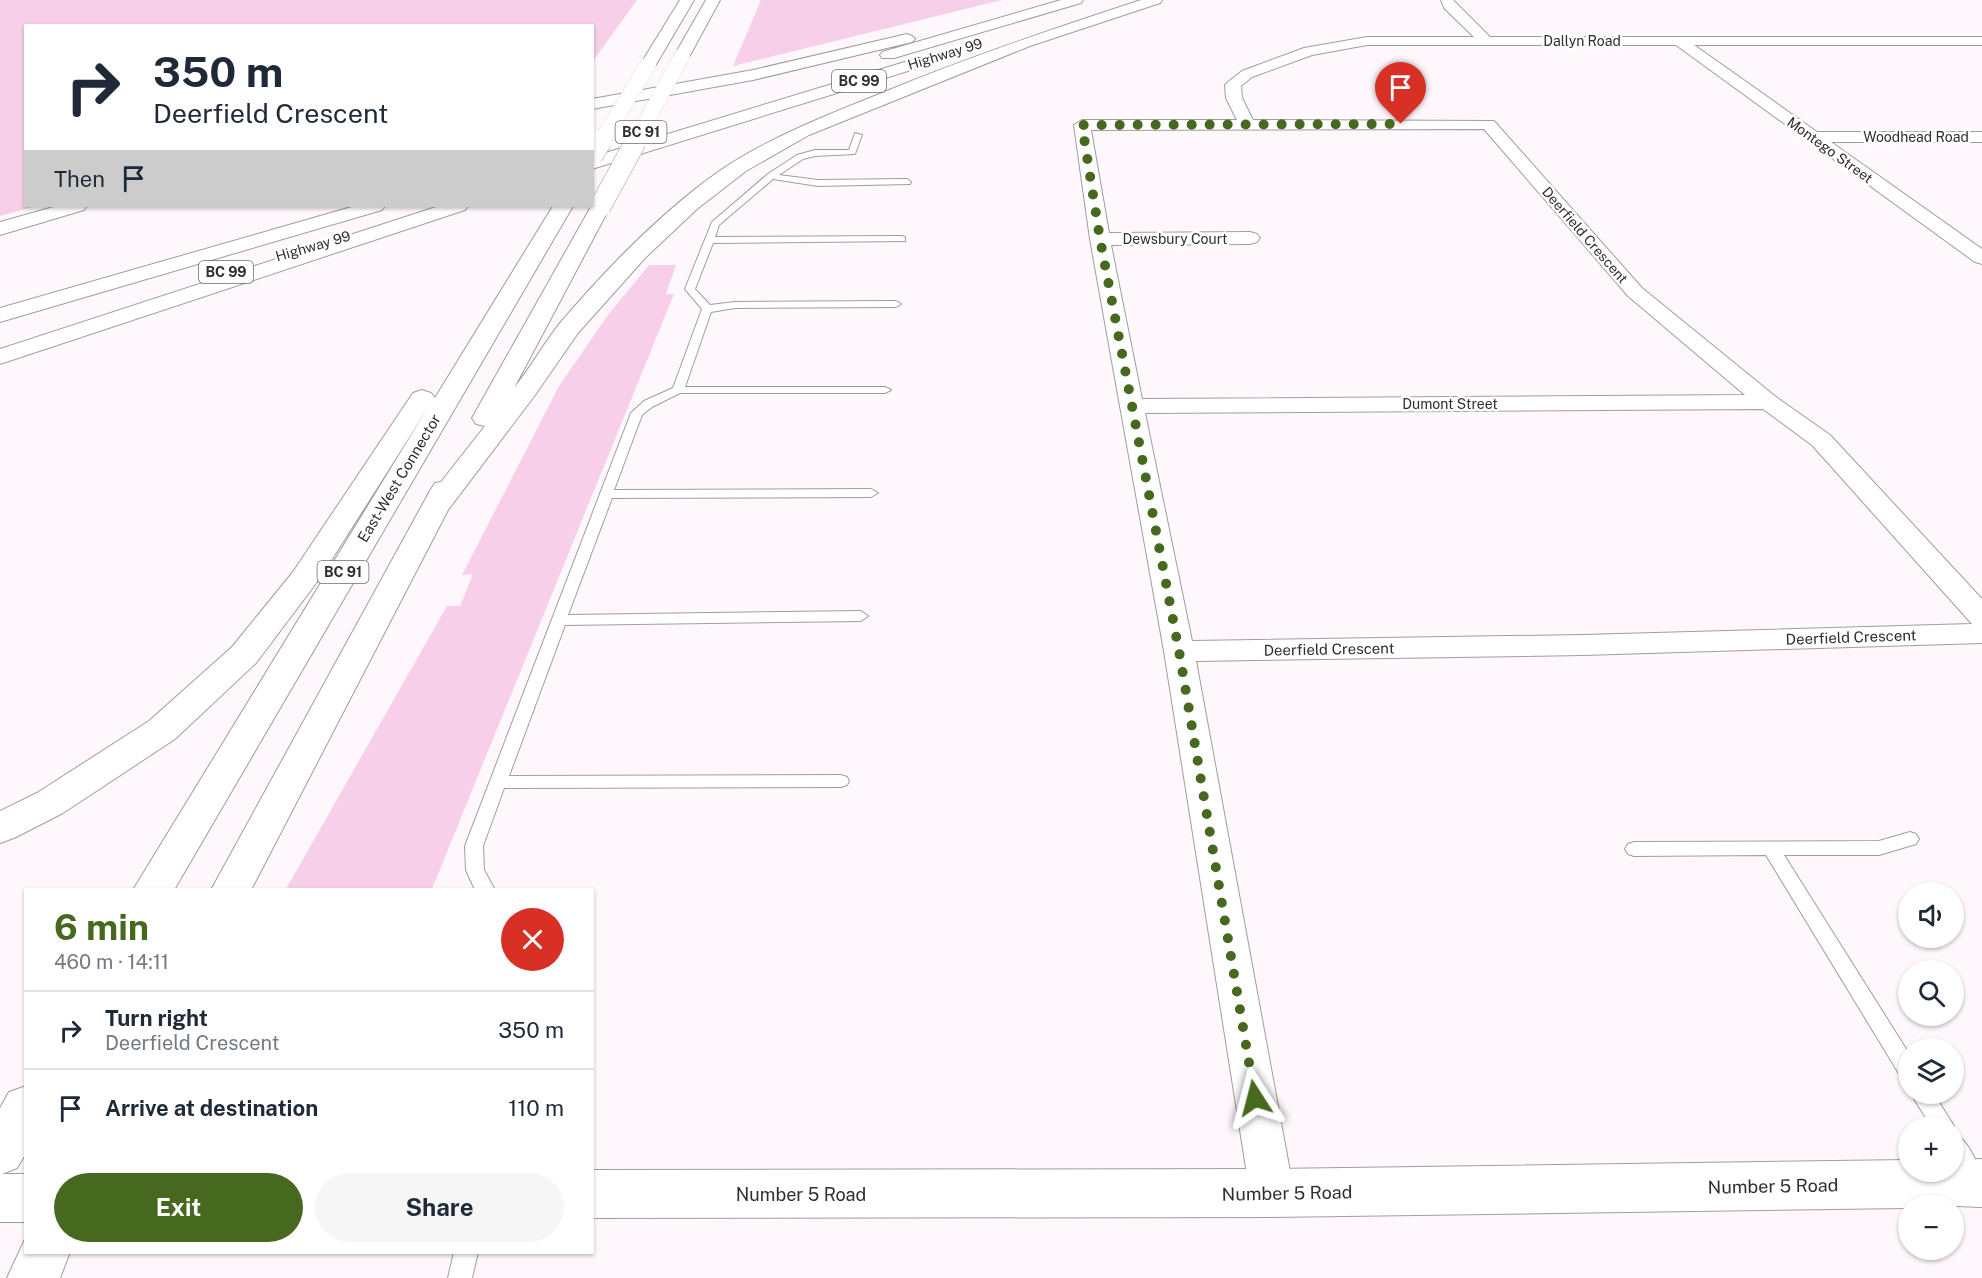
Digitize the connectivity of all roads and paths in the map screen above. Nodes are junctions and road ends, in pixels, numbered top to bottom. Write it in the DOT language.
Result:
graph roads {
  1 [pos="687,0"];
  2 [pos="713,0"];
  3 [pos="1060,0"];
  4 [pos="1076,0"];
  5 [pos="1125,0"];
  6 [pos="1155,0"];
  7 [pos="1447,0"];
  8 [pos="1485,40"];
  9 [pos="1679,41"];
  10 [pos="1982,41"];
  11 [pos="808,79"];
  12 [pos="594,104"];
  13 [pos="661,122"];
  14 [pos="1247,124"];
  15 [pos="858,135"];
  16 [pos="1813,137"];
  17 [pos="1982,137"];
  18 [pos="594,141"];
  19 [pos="594,153"];
  20 [pos="594,162"];
  21 [pos="771,176"];
  22 [pos="907,182"];
  23 [pos="74,207"];
  24 [pos="372,207"];
  25 [pos="450,207"];
  26 [pos="455,207"];
  27 [pos="558,214"];
  28 [pos="0,229"];
  29 [pos="1250,238"];
  30 [pos="902,239"];
  31 [pos="1100,239"];
  32 [pos="709,240"];
  33 [pos="533,254"];
  34 [pos="1982,258"];
  35 [pos="896,304"];
  36 [pos="707,309"];
  37 [pos="0,315"];
  38 [pos="0,339"];
  39 [pos="0,357"];
  40 [pos="678,390"];
  41 [pos="885,390"];
  42 [pos="1768,402"];
  43 [pos="1132,406"];
  44 [pos="871,493"];
  45 [pos="606,494"];
  46 [pos="435,508"];
  47 [pos="861,616"];
  48 [pos="1982,618"];
  49 [pos="559,620"];
  50 [pos="1982,633"];
  51 [pos="1179,651"];
  52 [pos="841,781"];
  53 [pos="498,782"];
  54 [pos="0,828"];
  55 [pos="1910,839"];
  56 [pos="1634,849"];
  57 [pos="1771,849"];
  58 [pos="154,888"];
  59 [pos="232,888"];
  60 [pos="484,888"];
  61 [pos="1898,1054"];
  62 [pos="24,1110"];
  63 [pos="0,1152"];
  64 [pos="1964,1159"];
  65 [pos="1980,1183"];
  66 [pos="1272,1193"];
  67 [pos="594,1194"];
  68 [pos="0,1198"];
  69 [pos="24,1198"];
  70 [pos="44,1254"];
  71 [pos="466,1254"];
  72 [pos="33,1278"];
  73 [pos="460,1278"];
  1 -- 19 [label="main road, BC 91, bridge"];
  2 -- 46 [label="main road, BC 91, bridge"];
  3 -- 12 [label="main road"];
  4 -- 11 [label="main road, Highway 99 / BC 99"];
  5 -- 20 [label="main road, Highway 99 / BC 99"];
  6 -- 46 [label="main road"];
  7 -- 8 [label="street"];
  8 -- 9 [label="street, Dallyn Road"];
  8 -- 14 [label="street, Dallyn Road"];
  9 -- 10 [label="street, Dallyn Road"];
  9 -- 16 [label="street, Montego Street"];
  13 -- 18 [label="main road"];
  14 -- 31 [label="street, Deerfield Crescent"];
  14 -- 42 [label="street, Deerfield Crescent"];
  15 -- 21 [label="lane"];
  16 -- 17 [label="street, Woodhead Road"];
  16 -- 34 [label="street, Montego Street"];
  21 -- 22 [label="lane"];
  21 -- 32 [label="lane"];
  23 -- 28 [label="main road"];
  24 -- 37 [label="main road, Highway 99 / BC 99"];
  25 -- 38 [label="main road, Highway 99 / BC 99"];
  26 -- 39 [label="main road"];
  27 -- 33 [label="main road, East-West Connector / BC 91"];
  29 -- 31 [label="street, Dewsbury Court"];
  30 -- 32 [label="lane"];
  31 -- 43 [label="street"];
  32 -- 36 [label="lane"];
  33 -- 54 [label="main road"];
  33 -- 58 [label="main road, East-West Connector / BC 91"];
  35 -- 36 [label="lane"];
  36 -- 40 [label="lane"];
  40 -- 41 [label="lane"];
  40 -- 45 [label="lane"];
  42 -- 43 [label="street, Dumont Street"];
  42 -- 48 [label="street, Deerfield Crescent"];
  43 -- 51 [label="street"];
  44 -- 45 [label="lane"];
  45 -- 49 [label="lane"];
  46 -- 59 [label="main road, BC 91"];
  47 -- 49 [label="lane"];
  49 -- 53 [label="lane"];
  50 -- 51 [label="street, Deerfield Crescent"];
  51 -- 66 [label="street"];
  52 -- 53 [label="lane"];
  53 -- 60 [label="lane"];
  55 -- 57 [label="lane"];
  56 -- 57 [label="lane"];
  57 -- 61 [label="lane"];
  62 -- 63 [label="main road"];
  64 -- 65 [label="lane"];
  65 -- 66 [label="main road, Number 5 Road"];
  66 -- 67 [label="main road, Number 5 Road"];
  68 -- 69 [label="main road"];
  70 -- 72 [label="main road"];
  71 -- 73 [label="lane"];
}
